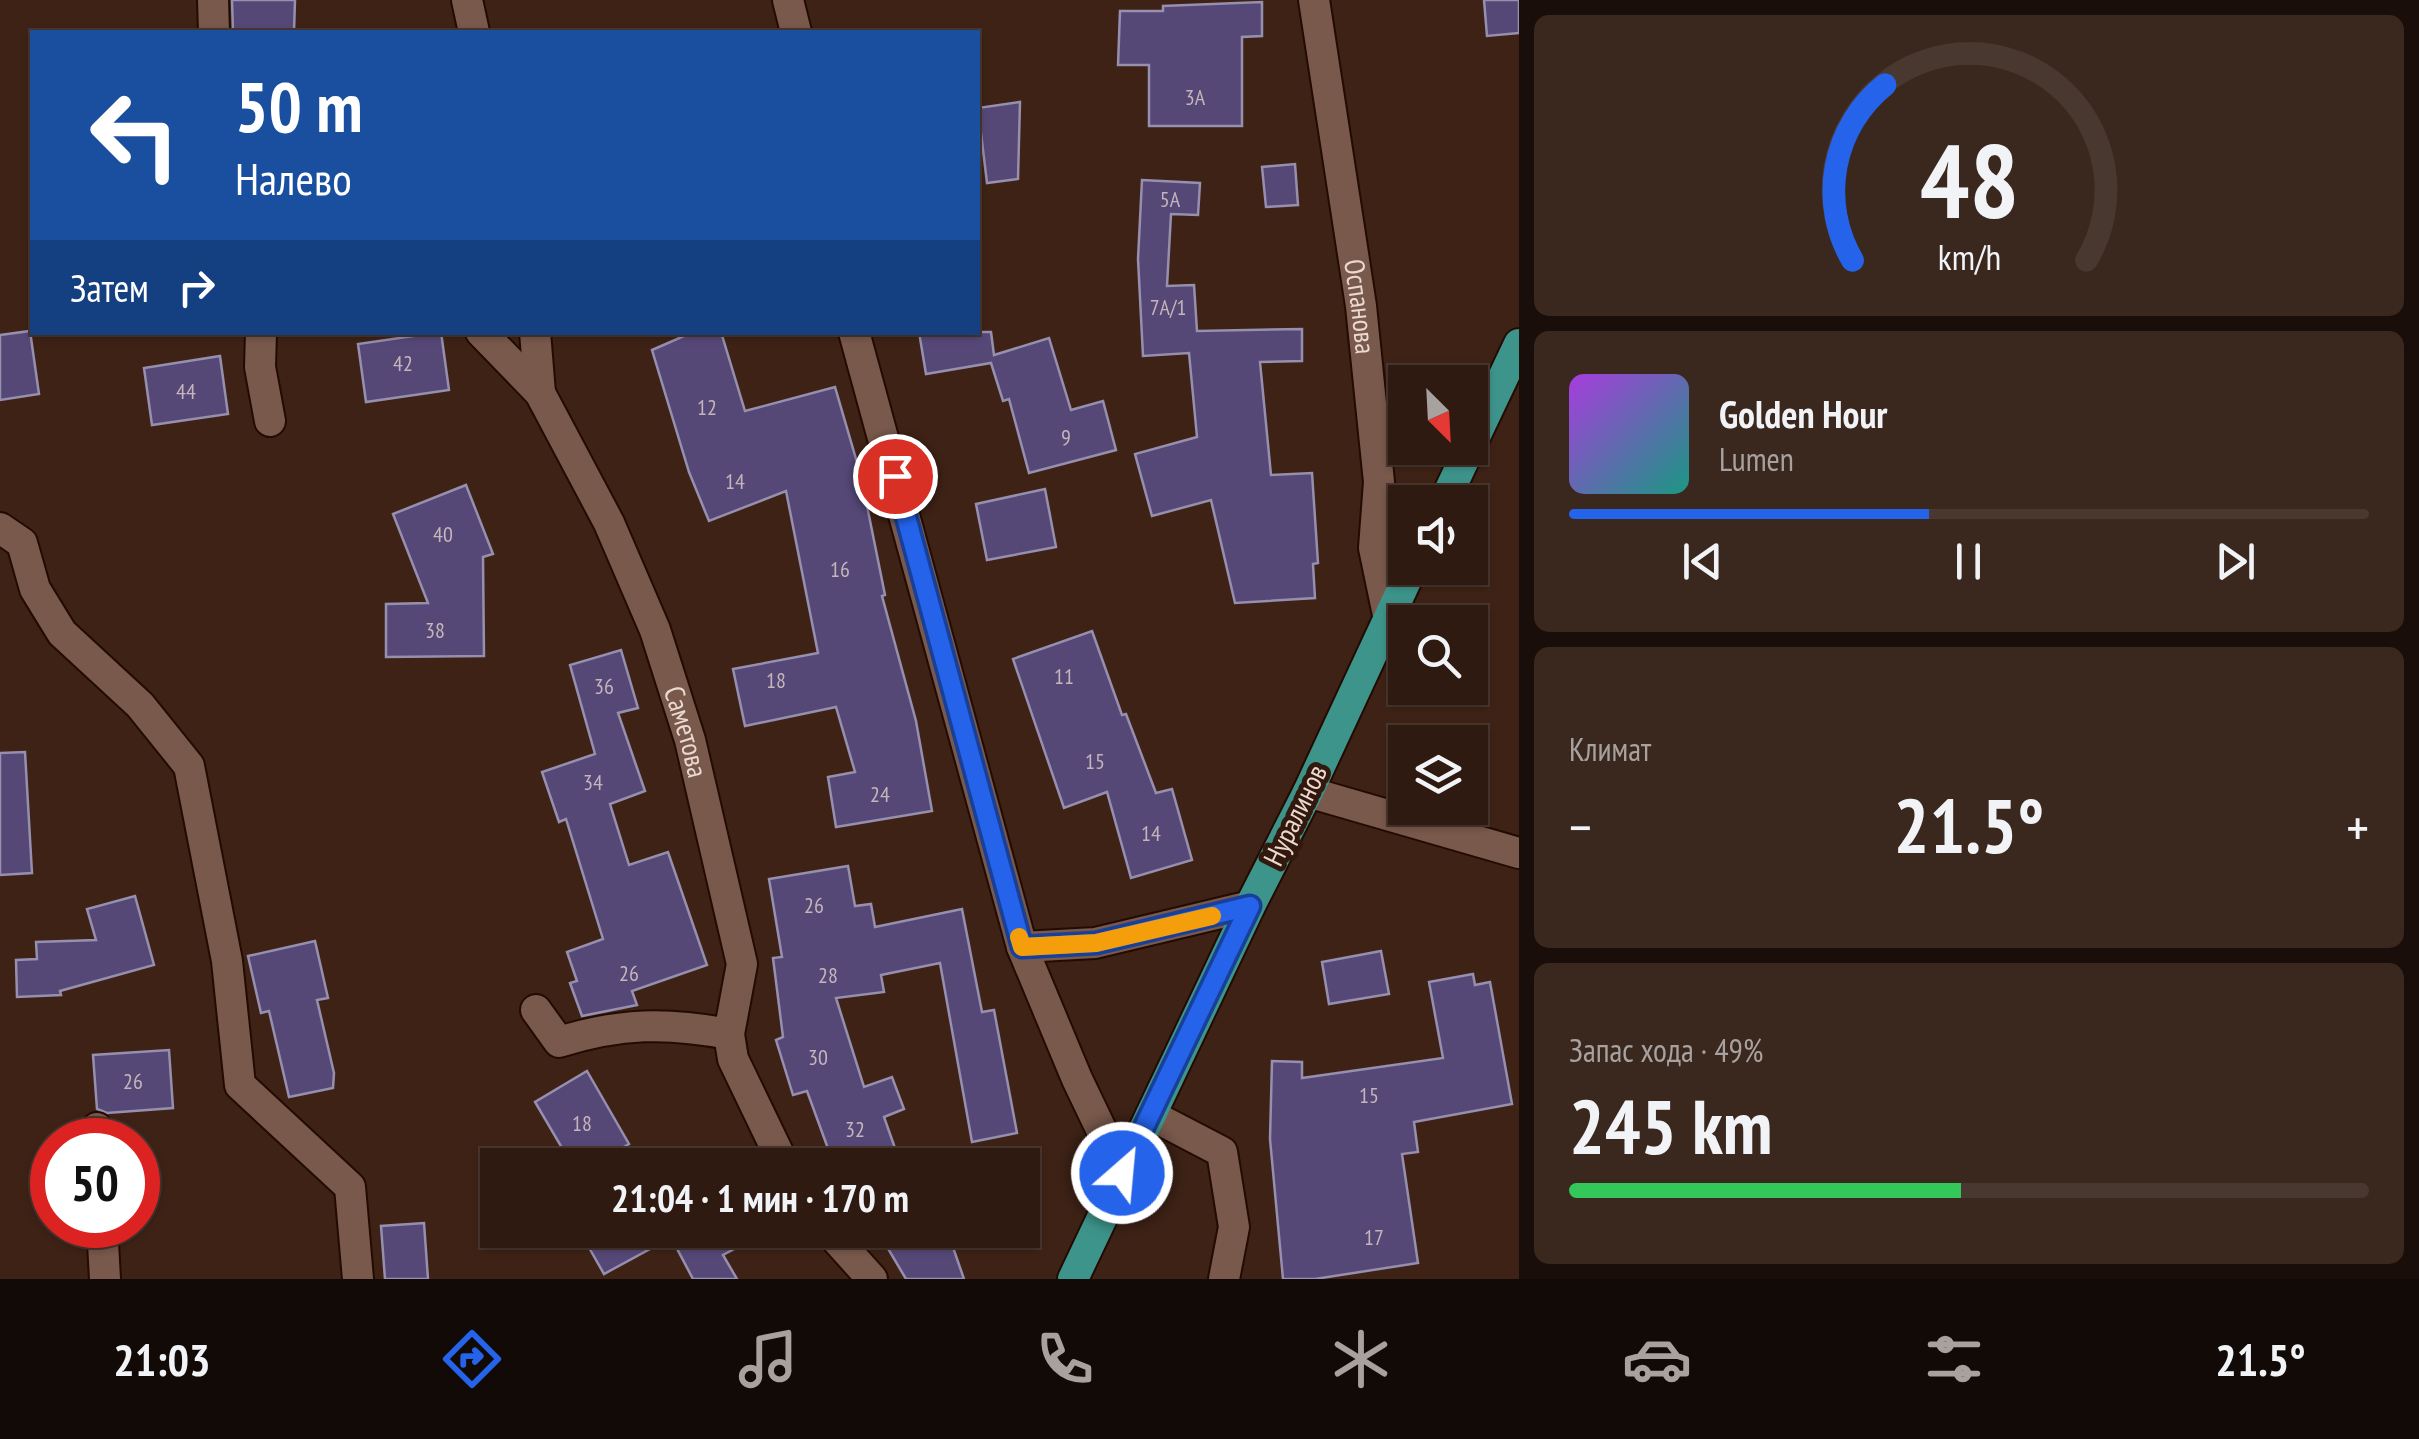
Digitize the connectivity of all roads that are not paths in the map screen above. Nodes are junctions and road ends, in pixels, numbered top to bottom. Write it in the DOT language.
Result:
graph roads {
  1 [pos="213,0"];
  2 [pos="468,0"];
  3 [pos="788,0"];
  4 [pos="1314,0"];
  5 [pos="214,30"];
  6 [pos="474,30"];
  7 [pos="796,30"];
  8 [pos="261,335"];
  9 [pos="484,335"];
  10 [pos="535,335"];
  11 [pos="855,335"];
  12 [pos="1519,344"];
  13 [pos="540,392"];
  14 [pos="270,421"];
  15 [pos="1452,485"];
  16 [pos="0,528"];
  17 [pos="1388,615"];
  18 [pos="1308,792"];
  19 [pos="1519,852"];
  20 [pos="1250,906"];
  21 [pos="1022,947"];
  22 [pos="536,1010"];
  23 [pos="729,1034"];
  24 [pos="1151,1116"];
  25 [pos="776,1148"];
  26 [pos="1122,1173"];
  27 [pos="103,1248"];
  28 [pos="844,1248"];
  29 [pos="105,1279"];
  30 [pos="358,1279"];
  31 [pos="872,1279"];
  32 [pos="1074,1279"];
  33 [pos="1224,1279"];
  1 -- 5 [label="street"];
  2 -- 6 [label="street"];
  3 -- 7 [label="street"];
  4 -- 17 [label="street, Оспанова"];
  8 -- 14 [label="street"];
  9 -- 13 [label="street, Саметова"];
  10 -- 13 [label="street"];
  11 -- 21 [label="street"];
  12 -- 15 [label="main road"];
  13 -- 23 [label="street, Саметова"];
  16 -- 30 [label="street"];
  17 -- 18 [label="main road, Нуралинов"];
  18 -- 19 [label="street"];
  18 -- 20 [label="main road, Нуралинов"];
  20 -- 21 [label="street"];
  20 -- 24 [label="main road, Нуралинов"];
  21 -- 26 [label="street"];
  22 -- 23 [label="street"];
  23 -- 25 [label="street, Саметова"];
  24 -- 26 [label="main road, Нуралинов"];
  24 -- 33 [label="street"];
  26 -- 32 [label="main road, Нуралинов"];
  27 -- 29 [label="street"];
  28 -- 31 [label="street"];
}
